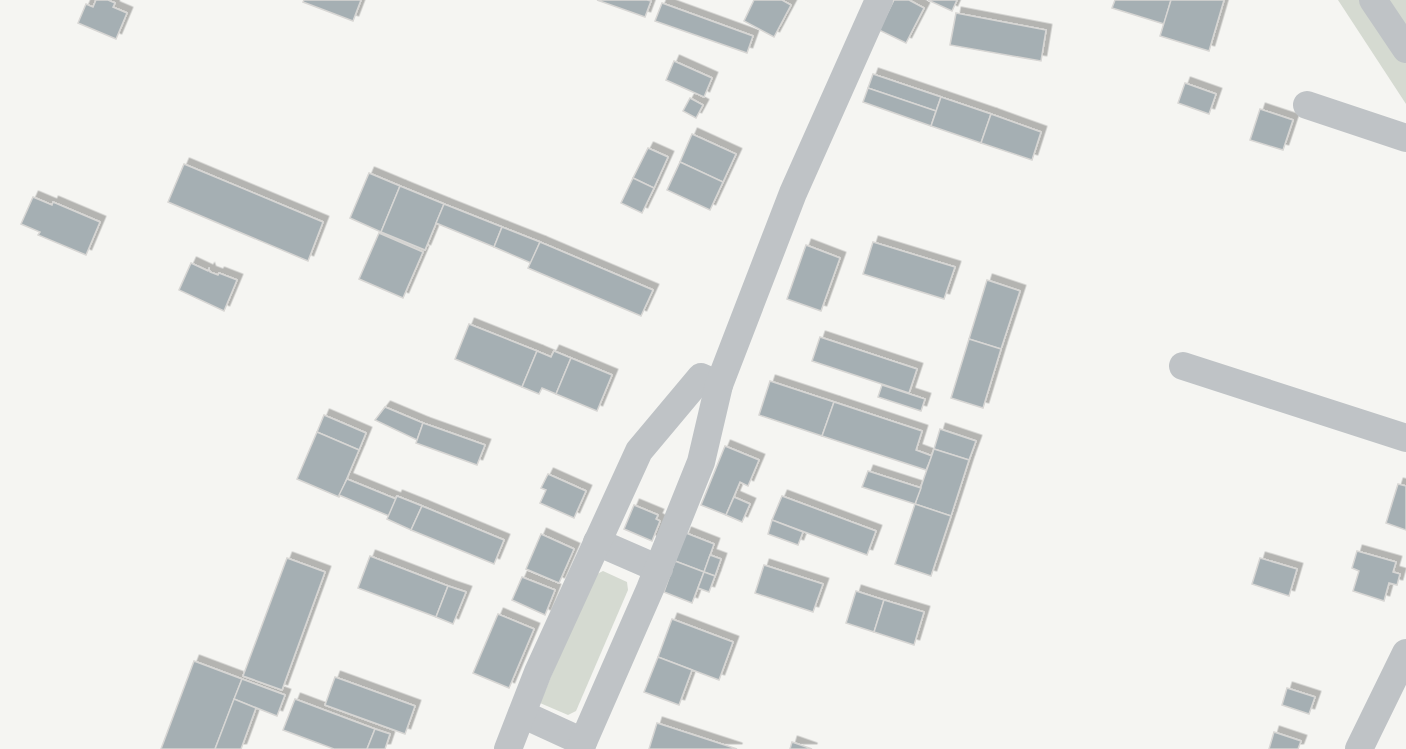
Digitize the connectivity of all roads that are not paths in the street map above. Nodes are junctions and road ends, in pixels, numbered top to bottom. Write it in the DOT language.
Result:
graph roads {
  1 [pos="879,0"];
  2 [pos="1373,0"];
  3 [pos="1406,49"];
  4 [pos="1307,105"];
  5 [pos="1406,138"];
  6 [pos="1183,366"];
  7 [pos="719,385"];
  8 [pos="1406,438"];
  9 [pos="597,542"];
  10 [pos="659,569"];
  11 [pos="1406,652"];
  12 [pos="522,714"];
  13 [pos="582,745"];
  14 [pos="508,749"];
  15 [pos="1359,749"];
  1 -- 7 [label="street"];
  2 -- 3 [label="street"];
  4 -- 5 [label="street"];
  6 -- 8 [label="street"];
  7 -- 9 [label="street"];
  7 -- 10 [label="street"];
  9 -- 10 [label="street"];
  9 -- 12 [label="street"];
  10 -- 13 [label="street"];
  11 -- 15 [label="street"];
  12 -- 13 [label="street"];
  12 -- 14 [label="street"];
}
